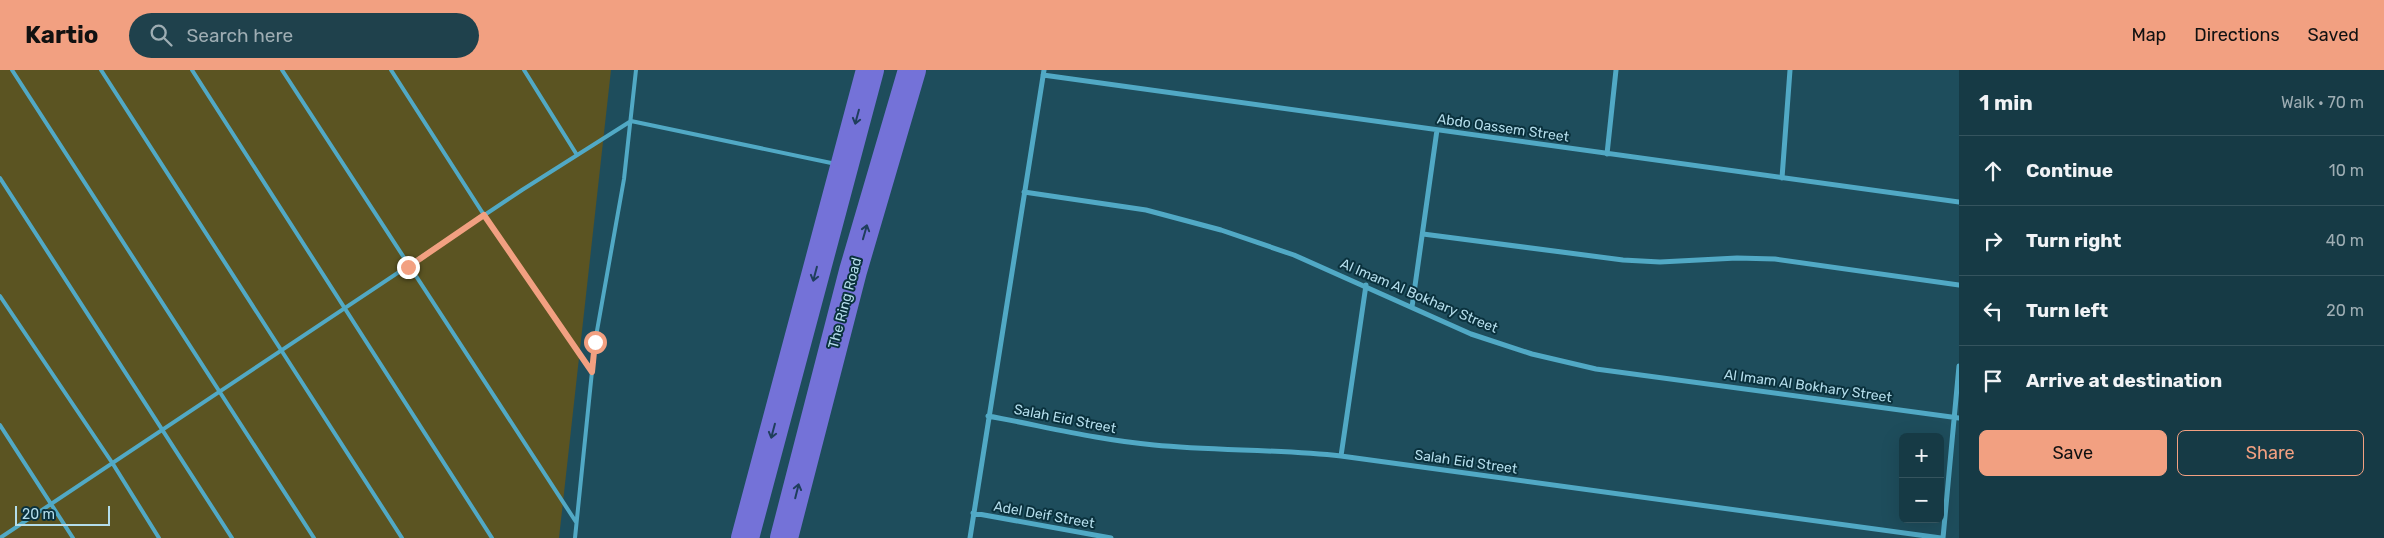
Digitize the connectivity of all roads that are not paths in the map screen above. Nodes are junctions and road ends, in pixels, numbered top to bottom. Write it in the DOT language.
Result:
graph roads {
  1 [pos="12,70"];
  2 [pos="101,70"];
  3 [pos="192,70"];
  4 [pos="282,70"];
  5 [pos="391,70"];
  6 [pos="524,70"];
  7 [pos="636,70"];
  8 [pos="870,70"];
  9 [pos="912,70"];
  10 [pos="1616,70"];
  11 [pos="1790,70"];
  12 [pos="1043,73"];
  13 [pos="631,121"];
  14 [pos="1437,130"];
  15 [pos="1608,154"];
  16 [pos="577,155"];
  17 [pos="844,166"];
  18 [pos="0,178"];
  19 [pos="1782,178"];
  20 [pos="1024,192"];
  21 [pos="1959,202"];
  22 [pos="484,215"];
  23 [pos="1423,234"];
  24 [pos="408,267"];
  25 [pos="1366,285"];
  26 [pos="1959,285"];
  27 [pos="0,296"];
  28 [pos="1412,307"];
  29 [pos="346,308"];
  30 [pos="281,351"];
  31 [pos="1959,366"];
  32 [pos="592,372"];
  33 [pos="221,391"];
  34 [pos="988,416"];
  35 [pos="1956,418"];
  36 [pos="0,425"];
  37 [pos="163,430"];
  38 [pos="1341,456"];
  39 [pos="113,464"];
  40 [pos="52,504"];
  41 [pos="973,513"];
  42 [pos="576,522"];
  43 [pos="0,538"];
  44 [pos="74,538"];
  45 [pos="159,538"];
  46 [pos="232,538"];
  47 [pos="314,538"];
  48 [pos="402,538"];
  49 [pos="492,538"];
  50 [pos="575,538"];
  51 [pos="745,538"];
  52 [pos="784,538"];
  53 [pos="970,538"];
  54 [pos="1111,538"];
  55 [pos="1942,538"];
  1 -- 33 [label="lane"];
  2 -- 30 [label="lane"];
  3 -- 29 [label="lane"];
  4 -- 24 [label="lane"];
  5 -- 22 [label="lane"];
  6 -- 16 [label="lane"];
  7 -- 13 [label="lane"];
  8 -- 17 [label="highway, one-way"];
  52 -- 9 [label="highway, The Ring Road, one-way"];
  10 -- 15 [label="street"];
  11 -- 19 [label="street"];
  12 -- 14 [label="street, Abdo Qassem Street"];
  12 -- 20 [label="street"];
  13 -- 16 [label="lane"];
  13 -- 17 [label="lane"];
  13 -- 32 [label="lane"];
  14 -- 15 [label="street, Abdo Qassem Street"];
  14 -- 23 [label="street"];
  15 -- 19 [label="street, Abdo Qassem Street"];
  16 -- 22 [label="lane"];
  17 -- 51 [label="highway, one-way"];
  18 -- 37 [label="lane"];
  19 -- 21 [label="street, Abdo Qassem Street"];
  20 -- 25 [label="street, Al Imam Al Bokhary Street"];
  20 -- 34 [label="street"];
  22 -- 24 [label="lane"];
  22 -- 32 [label="lane"];
  23 -- 26 [label="street"];
  23 -- 28 [label="street"];
  24 -- 29 [label="lane"];
  24 -- 42 [label="lane"];
  25 -- 28 [label="street, Al Imam Al Bokhary Street"];
  25 -- 38 [label="street"];
  27 -- 39 [label="lane"];
  28 -- 35 [label="street, Al Imam Al Bokhary Street"];
  29 -- 30 [label="lane"];
  29 -- 49 [label="lane"];
  30 -- 33 [label="lane"];
  30 -- 48 [label="lane"];
  31 -- 35 [label="street"];
  32 -- 42 [label="lane"];
  33 -- 37 [label="lane"];
  33 -- 47 [label="lane"];
  34 -- 38 [label="street, Salah Eid Street"];
  34 -- 41 [label="street"];
  35 -- 55 [label="street"];
  36 -- 40 [label="lane"];
  37 -- 39 [label="lane"];
  37 -- 46 [label="lane"];
  38 -- 55 [label="street, Salah Eid Street"];
  39 -- 40 [label="lane"];
  39 -- 45 [label="lane"];
  40 -- 43 [label="lane"];
  40 -- 44 [label="lane"];
  41 -- 53 [label="street"];
  41 -- 54 [label="street, Adel Deif Street"];
  42 -- 50 [label="lane"];
}
